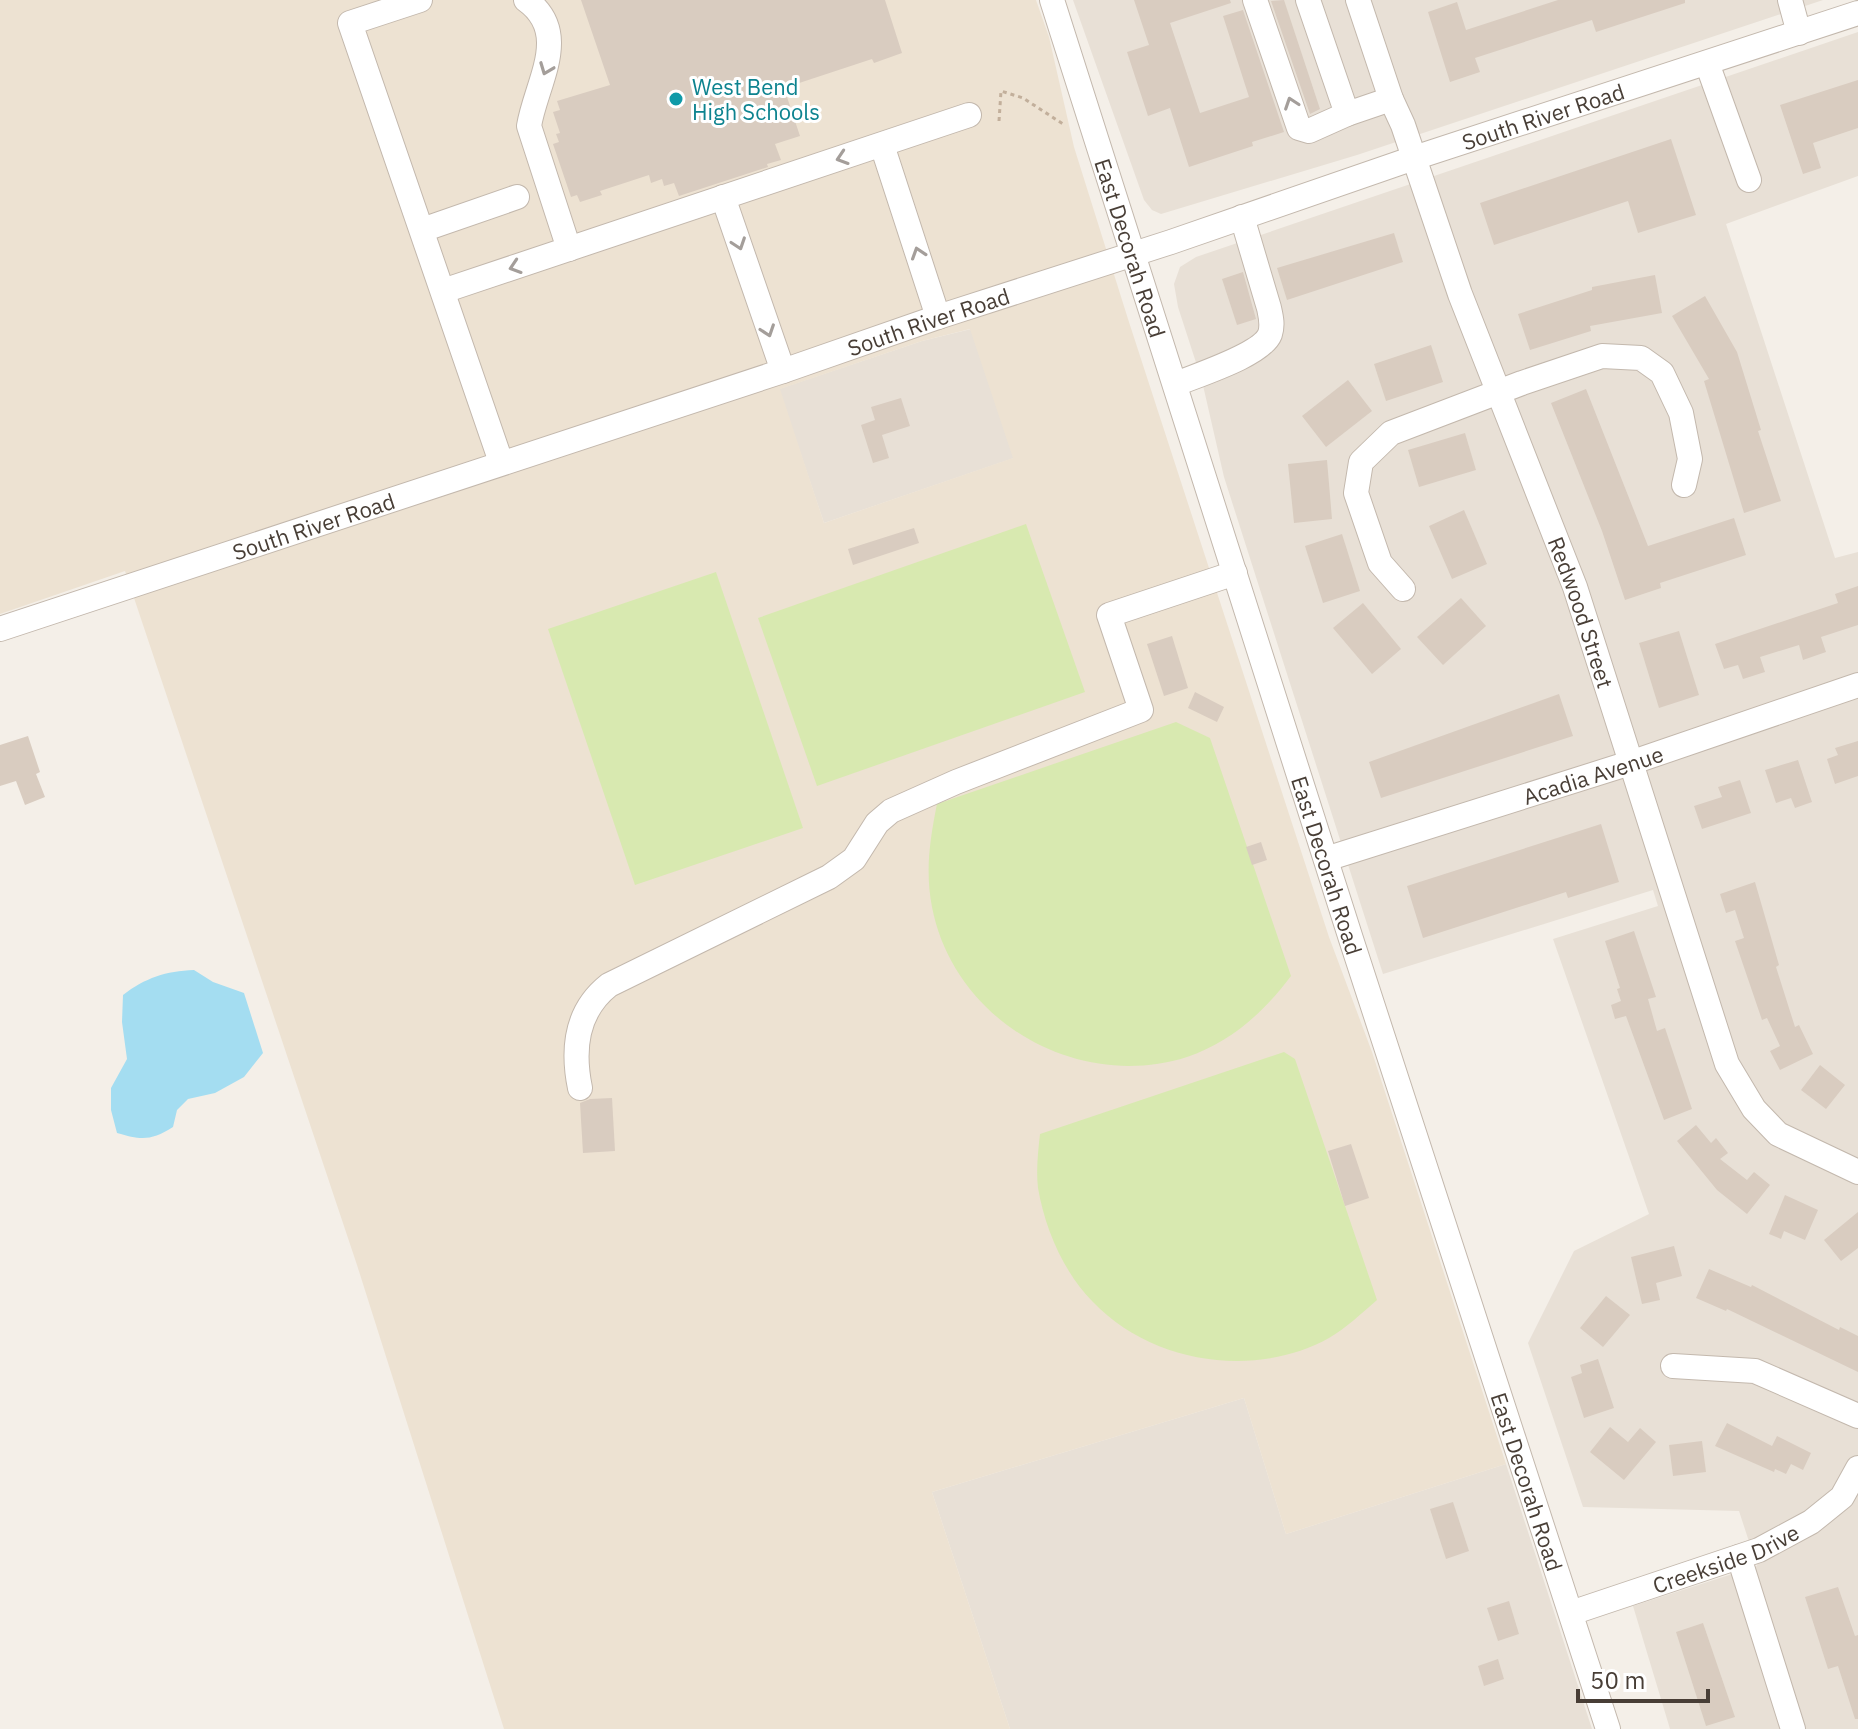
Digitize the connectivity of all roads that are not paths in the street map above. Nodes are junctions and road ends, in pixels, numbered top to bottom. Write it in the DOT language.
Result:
graph roads {
  1 [pos="420,0"];
  2 [pos="526,0"];
  3 [pos="1052,0"];
  4 [pos="1255,0"];
  5 [pos="1308,0"];
  6 [pos="1358,0"];
  7 [pos="1790,0"];
  8 [pos="1858,13"];
  9 [pos="1799,33"];
  10 [pos="1707,63"];
  11 [pos="1391,99"];
  12 [pos="1347,114"];
  13 [pos="969,115"];
  14 [pos="882,145"];
  15 [pos="1414,158"];
  16 [pos="1749,180"];
  17 [pos="517,197"];
  18 [pos="723,197"];
  19 [pos="1242,217"];
  20 [pos="422,230"];
  21 [pos="569,249"];
  22 [pos="1134,253"];
  23 [pos="443,291"];
  24 [pos="938,317"];
  25 [pos="783,371"];
  26 [pos="1176,384"];
  27 [pos="1499,392"];
  28 [pos="501,462"];
  29 [pos="1684,485"];
  30 [pos="1235,573"];
  31 [pos="1403,589"];
  32 [pos="0,629"];
  33 [pos="1858,685"];
  34 [pos="1630,763"];
  35 [pos="1326,859"];
  36 [pos="580,1088"];
  37 [pos="1858,1172"];
  38 [pos="1673,1366"];
  39 [pos="1858,1416"];
  40 [pos="1858,1468"];
  41 [pos="1739,1557"];
  42 [pos="1571,1613"];
  43 [pos="1608,1729"];
  44 [pos="1793,1729"];
  1 -- 20 [label="street"];
  2 -- 21 [label="street, one-way"];
  3 -- 22 [label="street, East Decorah Road"];
  12 -- 4 [label="street, one-way"];
  5 -- 12 [label="street"];
  6 -- 11 [label="street, Redwood Street"];
  7 -- 9 [label="street"];
  8 -- 9 [label="street, South River Road"];
  9 -- 10 [label="street, South River Road"];
  10 -- 15 [label="street, South River Road"];
  10 -- 16 [label="street"];
  11 -- 12 [label="street"];
  11 -- 15 [label="street, Redwood Street"];
  13 -- 14 [label="street"];
  14 -- 18 [label="street, one-way"];
  24 -- 14 [label="street, one-way"];
  15 -- 19 [label="street, South River Road"];
  15 -- 27 [label="street, Redwood Street"];
  17 -- 20 [label="street"];
  18 -- 21 [label="street"];
  18 -- 25 [label="street, one-way"];
  19 -- 22 [label="street, South River Road"];
  19 -- 26 [label="street"];
  20 -- 23 [label="street"];
  21 -- 23 [label="street, one-way"];
  22 -- 24 [label="street, South River Road"];
  22 -- 26 [label="street, East Decorah Road"];
  23 -- 28 [label="street"];
  24 -- 25 [label="street, South River Road"];
  25 -- 28 [label="street, South River Road"];
  26 -- 30 [label="street, East Decorah Road"];
  27 -- 29 [label="street"];
  27 -- 31 [label="street"];
  27 -- 34 [label="street, Redwood Street"];
  28 -- 32 [label="street, South River Road"];
  30 -- 35 [label="street, East Decorah Road"];
  30 -- 36 [label="street"];
  33 -- 34 [label="street, Acadia Avenue"];
  34 -- 35 [label="street, Acadia Avenue"];
  34 -- 37 [label="street, Redwood Street"];
  35 -- 42 [label="street, East Decorah Road"];
  38 -- 39 [label="street"];
  40 -- 41 [label="street, Creekside Drive"];
  41 -- 42 [label="street, Creekside Drive"];
  41 -- 44 [label="street"];
  42 -- 43 [label="street, East Decorah Road"];
}
